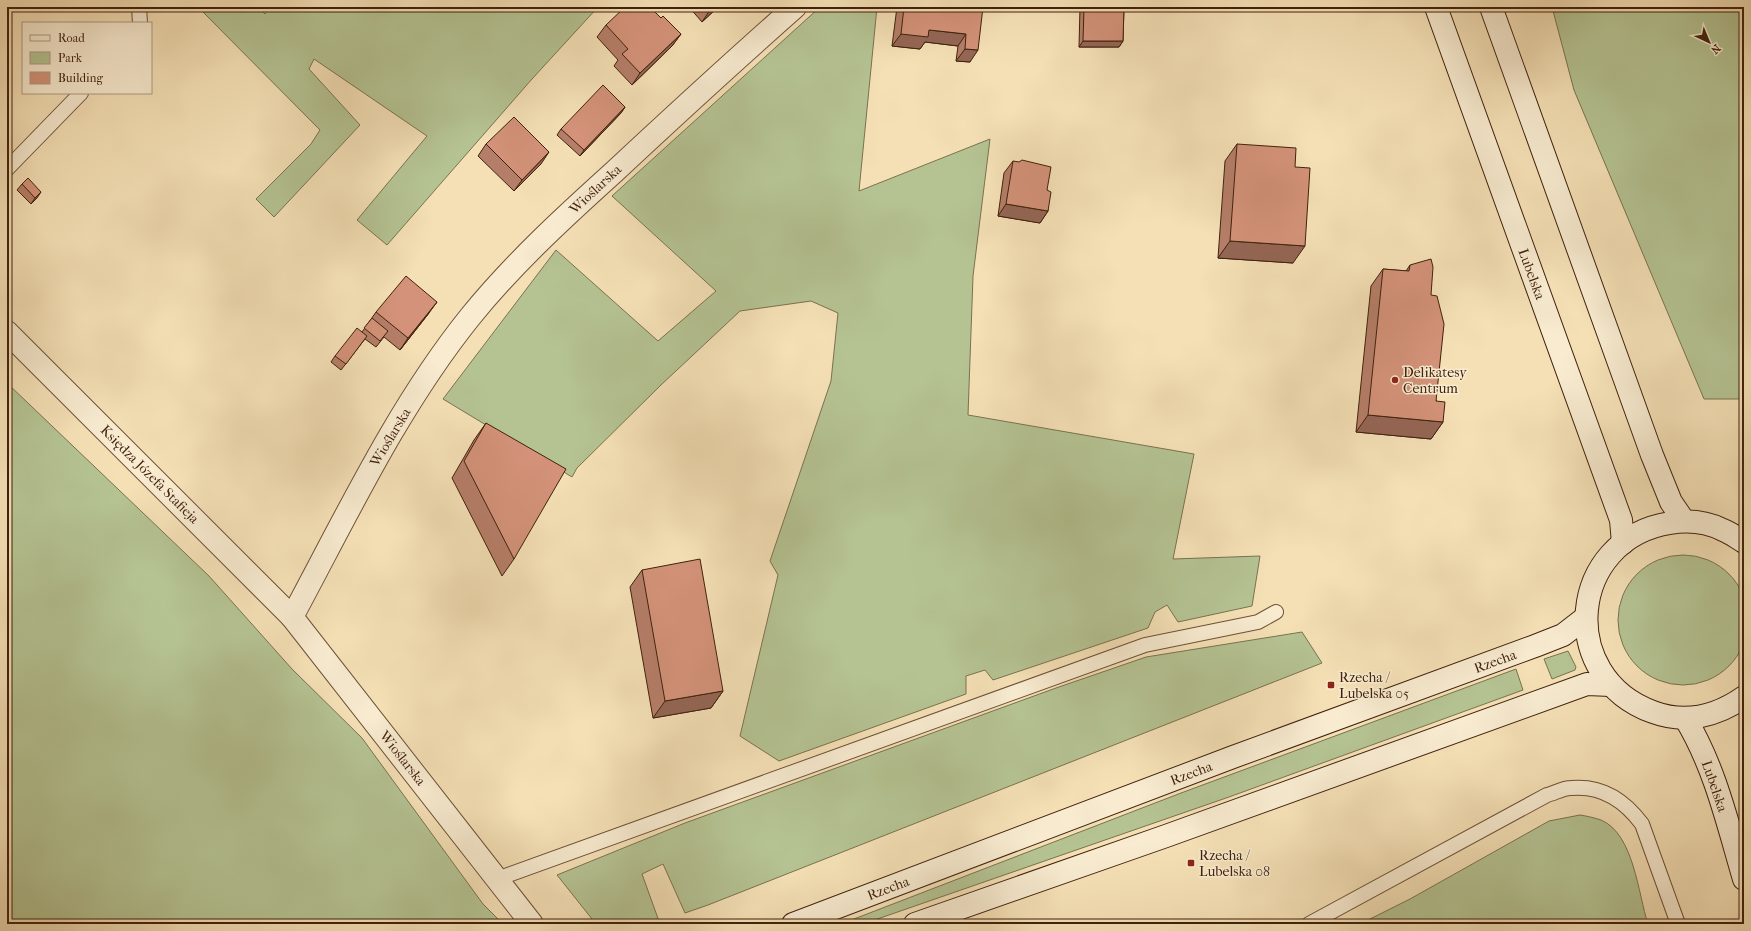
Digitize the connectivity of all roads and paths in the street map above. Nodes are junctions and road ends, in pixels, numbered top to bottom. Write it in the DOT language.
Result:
graph roads {
  1 [pos="139,7"];
  2 [pos="795,7"];
  3 [pos="1436,7"];
  4 [pos="1491,7"];
  5 [pos="140,22"];
  6 [pos="80,94"];
  7 [pos="7,169"];
  8 [pos="7,332"];
  9 [pos="1684,521"];
  10 [pos="1744,542"];
  11 [pos="1622,543"];
  12 [pos="1276,612"];
  13 [pos="292,617"];
  14 [pos="1586,618"];
  15 [pos="1611,685"];
  16 [pos="1744,699"];
  17 [pos="1685,718"];
  18 [pos="497,879"];
  19 [pos="1744,879"];
  20 [pos="532,924"];
  21 [pos="793,924"];
  22 [pos="915,924"];
  23 [pos="1309,924"];
  24 [pos="1678,924"];
  1 -- 5 [label="lane"];
  2 -- 13 [label="main road, Wioślarska"];
  3 -- 11 [label="main road, Lubelska"];
  4 -- 9 [label="main road"];
  6 -- 7 [label="lane"];
  8 -- 13 [label="main road, Księdza Józefa Stafieja"];
  9 -- 10 [label="main road"];
  9 -- 11 [label="main road"];
  11 -- 14 [label="main road"];
  12 -- 18 [label="lane"];
  13 -- 18 [label="main road, Wioślarska"];
  14 -- 15 [label="main road"];
  14 -- 21 [label="main road, Rzecha"];
  15 -- 17 [label="main road"];
  15 -- 22 [label="main road"];
  16 -- 17 [label="main road"];
  17 -- 19 [label="main road, Lubelska"];
  18 -- 20 [label="main road, Wioślarska"];
  23 -- 24 [label="lane"];
}
